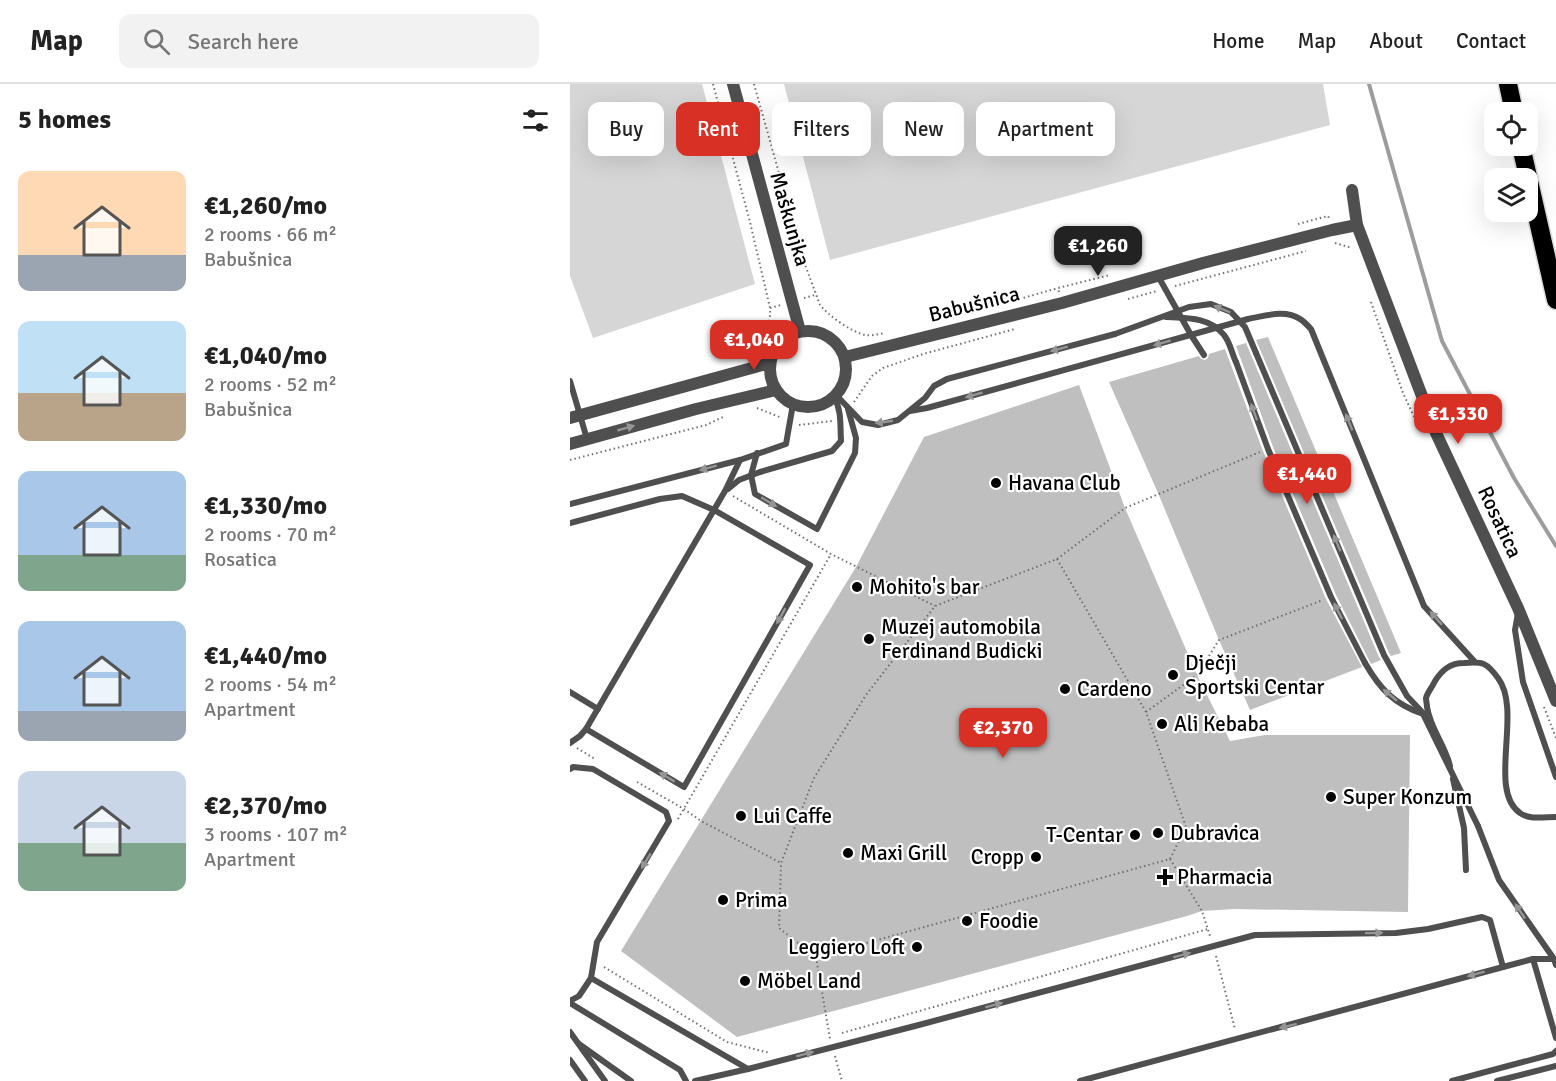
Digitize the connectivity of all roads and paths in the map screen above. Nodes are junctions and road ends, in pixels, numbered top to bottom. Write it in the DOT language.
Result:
graph roads {
  1 [pos="713,84"];
  2 [pos="733,84"];
  3 [pos="754,84"];
  4 [pos="1508,84"];
  5 [pos="1512,102"];
  6 [pos="1523,156"];
  7 [pos="1352,190"];
  8 [pos="1357,225"];
  9 [pos="1334,237"];
  10 [pos="1335,243"];
  11 [pos="1313,249"];
  12 [pos="1104,276"];
  13 [pos="1158,276"];
  14 [pos="1058,288"];
  15 [pos="1170,288"];
  16 [pos="1158,291"];
  17 [pos="1060,295"];
  18 [pos="1127,299"];
  19 [pos="1556,300"];
  20 [pos="996,305"];
  21 [pos="1162,316"];
  22 [pos="1022,327"];
  23 [pos="800,331"];
  24 [pos="885,333"];
  25 [pos="1191,335"];
  26 [pos="1204,355"];
  27 [pos="845,357"];
  28 [pos="742,360"];
  29 [pos="770,363"];
  30 [pos="570,381"];
  31 [pos="776,390"];
  32 [pos="835,396"];
  33 [pos="856,401"];
  34 [pos="793,404"];
  35 [pos="753,407"];
  36 [pos="848,409"];
  37 [pos="910,411"];
  38 [pos="575,416"];
  39 [pos="725,416"];
  40 [pos="779,416"];
  41 [pos="832,421"];
  42 [pos="801,425"];
  43 [pos="587,439"];
  44 [pos="570,444"];
  45 [pos="1268,449"];
  46 [pos="757,453"];
  47 [pos="570,460"];
  48 [pos="740,460"];
  49 [pos="751,475"];
  50 [pos="725,491"];
  51 [pos="570,504"];
  52 [pos="714,510"];
  53 [pos="570,523"];
  54 [pos="831,554"];
  55 [pos="1057,559"];
  56 [pos="1331,597"];
  57 [pos="935,606"];
  58 [pos="1518,608"];
  59 [pos="1475,662"];
  60 [pos="570,692"];
  61 [pos="1556,701"];
  62 [pos="598,709"];
  63 [pos="1146,712"];
  64 [pos="1423,714"];
  65 [pos="586,729"];
  66 [pos="571,743"];
  67 [pos="598,760"];
  68 [pos="570,769"];
  69 [pos="1556,777"];
  70 [pos="636,782"];
  71 [pos="684,809"];
  72 [pos="1556,817"];
  73 [pos="678,819"];
  74 [pos="781,863"];
  75 [pos="1466,870"];
  76 [pos="1208,929"];
  77 [pos="816,957"];
  78 [pos="601,958"];
  79 [pos="1533,959"];
  80 [pos="1555,962"];
  81 [pos="1503,967"];
  82 [pos="591,978"];
  83 [pos="570,1002"];
  84 [pos="570,1032"];
  85 [pos="841,1034"];
  86 [pos="1556,1038"];
  87 [pos="579,1044"];
  88 [pos="833,1047"];
  89 [pos="1556,1051"];
  90 [pos="775,1054"];
  91 [pos="570,1060"];
  92 [pos="1556,1066"];
  93 [pos="748,1069"];
  94 [pos="585,1081"];
  95 [pos="605,1081"];
  96 [pos="631,1081"];
  97 [pos="686,1081"];
  98 [pos="695,1081"];
  99 [pos="842,1081"];
  100 [pos="1080,1081"];
  101 [pos="1452,1081"];
  102 [pos="1497,1081"];
  1 -- 28 [label="path"];
  2 -- 23 [label="street, Maškunjka"];
  3 -- 24 [label="path"];
  4 -- 5 [label="highway"];
  6 -- 19 [label="highway"];
  7 -- 8 [label="street, Rosatica"];
  8 -- 13 [label="street, Babušnica"];
  8 -- 58 [label="street, Rosatica"];
  9 -- 10 [label="path"];
  11 -- 15 [label="path"];
  12 -- 14 [label="path"];
  13 -- 25 [label="lane"];
  13 -- 27 [label="street, Babušnica"];
  14 -- 17 [label="path"];
  14 -- 20 [label="path"];
  16 -- 18 [label="path"];
  21 -- 37 [label="lane, one-way, bridge"];
  45 -- 21 [label="lane, one-way, bridge"];
  64 -- 21 [label="lane, one-way, bridge"];
  22 -- 33 [label="path"];
  23 -- 27 [label="street"];
  23 -- 29 [label="street"];
  25 -- 26 [label="lane"];
  25 -- 37 [label="lane, one-way"];
  59 -- 25 [label="lane, one-way"];
  27 -- 32 [label="street"];
  29 -- 31 [label="street"];
  29 -- 38 [label="street"];
  30 -- 38 [label="lane"];
  31 -- 34 [label="street"];
  43 -- 31 [label="street, one-way"];
  32 -- 34 [label="street"];
  32 -- 36 [label="lane"];
  32 -- 49 [label="lane"];
  34 -- 46 [label="lane"];
  35 -- 40 [label="path"];
  37 -- 36 [label="lane, one-way"];
  49 -- 36 [label="lane, one-way"];
  38 -- 43 [label="lane"];
  39 -- 47 [label="path"];
  41 -- 42 [label="path"];
  43 -- 44 [label="street"];
  45 -- 55 [label="path"];
  45 -- 56 [label="lane"];
  46 -- 48 [label="lane"];
  46 -- 49 [label="lane"];
  48 -- 50 [label="lane"];
  48 -- 51 [label="lane, one-way"];
  49 -- 50 [label="lane"];
  50 -- 52 [label="lane"];
  50 -- 54 [label="path"];
  52 -- 53 [label="lane"];
  52 -- 62 [label="lane"];
  52 -- 65 [label="lane, one-way"];
  54 -- 57 [label="path"];
  54 -- 71 [label="path"];
  55 -- 57 [label="path"];
  55 -- 63 [label="path"];
  56 -- 63 [label="path"];
  64 -- 56 [label="lane, one-way, bridge"];
  57 -- 74 [label="path"];
  58 -- 61 [label="street, Rosatica"];
  58 -- 69 [label="lane"];
  59 -- 72 [label="lane"];
  59 -- 75 [label="lane"];
  60 -- 62 [label="lane"];
  62 -- 65 [label="lane"];
  63 -- 77 [label="path"];
  80 -- 64 [label="lane, one-way, bridge"];
  65 -- 66 [label="lane"];
  66 -- 67 [label="path"];
  68 -- 82 [label="lane, one-way"];
  70 -- 71 [label="path"];
  71 -- 73 [label="path"];
  71 -- 74 [label="path"];
  74 -- 77 [label="path"];
  76 -- 85 [label="path"];
  77 -- 88 [label="path"];
  78 -- 90 [label="path"];
  79 -- 80 [label="lane"];
  79 -- 81 [label="lane"];
  79 -- 86 [label="lane"];
  88 -- 81 [label="lane, one-way"];
  81 -- 100 [label="lane, one-way"];
  82 -- 83 [label="lane"];
  82 -- 93 [label="lane"];
  83 -- 97 [label="lane"];
  84 -- 87 [label="lane"];
  87 -- 95 [label="lane"];
  87 -- 96 [label="lane"];
  93 -- 88 [label="lane, one-way"];
  88 -- 99 [label="path"];
  89 -- 101 [label="lane"];
  91 -- 94 [label="lane"];
  92 -- 102 [label="lane"];
  93 -- 98 [label="lane"];
}
